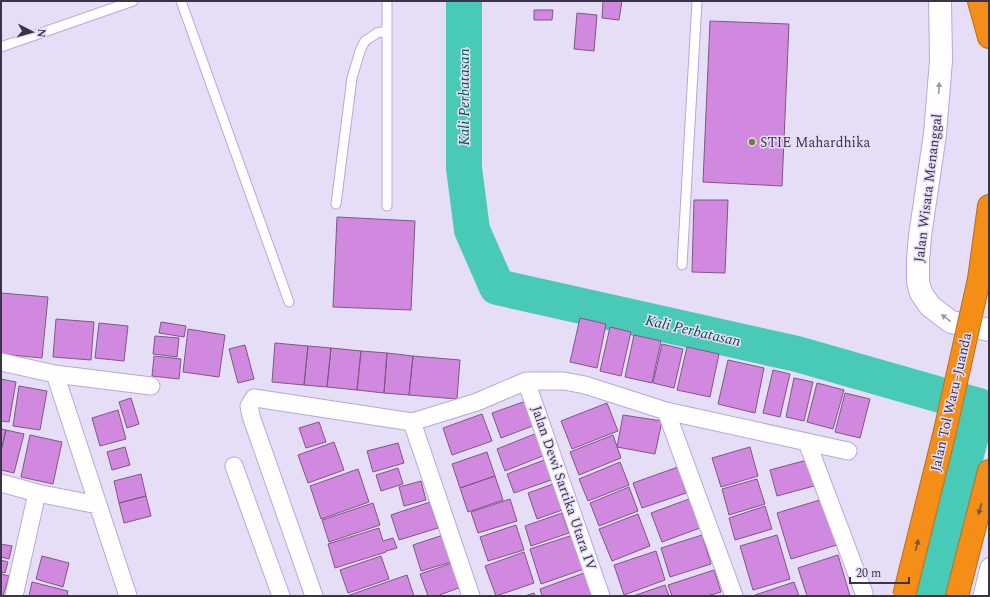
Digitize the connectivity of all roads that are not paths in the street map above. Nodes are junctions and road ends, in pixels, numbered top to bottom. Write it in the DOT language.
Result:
graph roads {
  1 [pos="133,1"];
  2 [pos="181,1"];
  3 [pos="387,1"];
  4 [pos="697,1"];
  5 [pos="940,1"];
  6 [pos="979,1"];
  7 [pos="987,1"];
  8 [pos="989,23"];
  9 [pos="387,31"];
  10 [pos="989,37"];
  11 [pos="1,47"];
  12 [pos="336,204"];
  13 [pos="387,206"];
  14 [pos="989,206"];
  15 [pos="682,265"];
  16 [pos="289,302"];
  17 [pos="989,330"];
  18 [pos="1,362"];
  19 [pos="55,374"];
  20 [pos="526,381"];
  21 [pos="151,386"];
  22 [pos="666,411"];
  23 [pos="412,422"];
  24 [pos="807,442"];
  25 [pos="848,451"];
  26 [pos="234,466"];
  27 [pos="989,471"];
  28 [pos="1,483"];
  29 [pos="37,493"];
  30 [pos="98,505"];
  31 [pos="989,567"];
  32 [pos="864,592"];
  33 [pos="14,596"];
  34 [pos="128,596"];
  35 [pos="281,596"];
  36 [pos="314,596"];
  37 [pos="471,596"];
  38 [pos="601,596"];
  39 [pos="734,596"];
  40 [pos="904,596"];
  41 [pos="957,596"];
  42 [pos="982,596"];
  1 -- 11 [label="lane"];
  2 -- 16 [label="lane"];
  3 -- 9 [label="lane"];
  4 -- 15 [label="lane"];
  17 -- 5 [label="street, Jalan Wisata Menanggal, one-way"];
  6 -- 10 [label="highway"];
  7 -- 8 [label="highway"];
  9 -- 12 [label="lane"];
  9 -- 13 [label="lane"];
  40 -- 14 [label="highway, Jalan Tol Waru–Juanda, one-way, bridge"];
  18 -- 19 [label="street"];
  19 -- 21 [label="street"];
  19 -- 30 [label="street"];
  20 -- 22 [label="street"];
  20 -- 23 [label="street"];
  20 -- 38 [label="street, Jalan Dewi Sartika Utara IV"];
  22 -- 24 [label="street"];
  22 -- 39 [label="street"];
  23 -- 36 [label="street"];
  23 -- 37 [label="street"];
  24 -- 25 [label="street"];
  24 -- 32 [label="street"];
  26 -- 35 [label="street"];
  27 -- 41 [label="highway, one-way"];
  28 -- 29 [label="street"];
  29 -- 30 [label="street"];
  29 -- 33 [label="street"];
  30 -- 34 [label="street"];
  31 -- 42 [label="street"];
}
